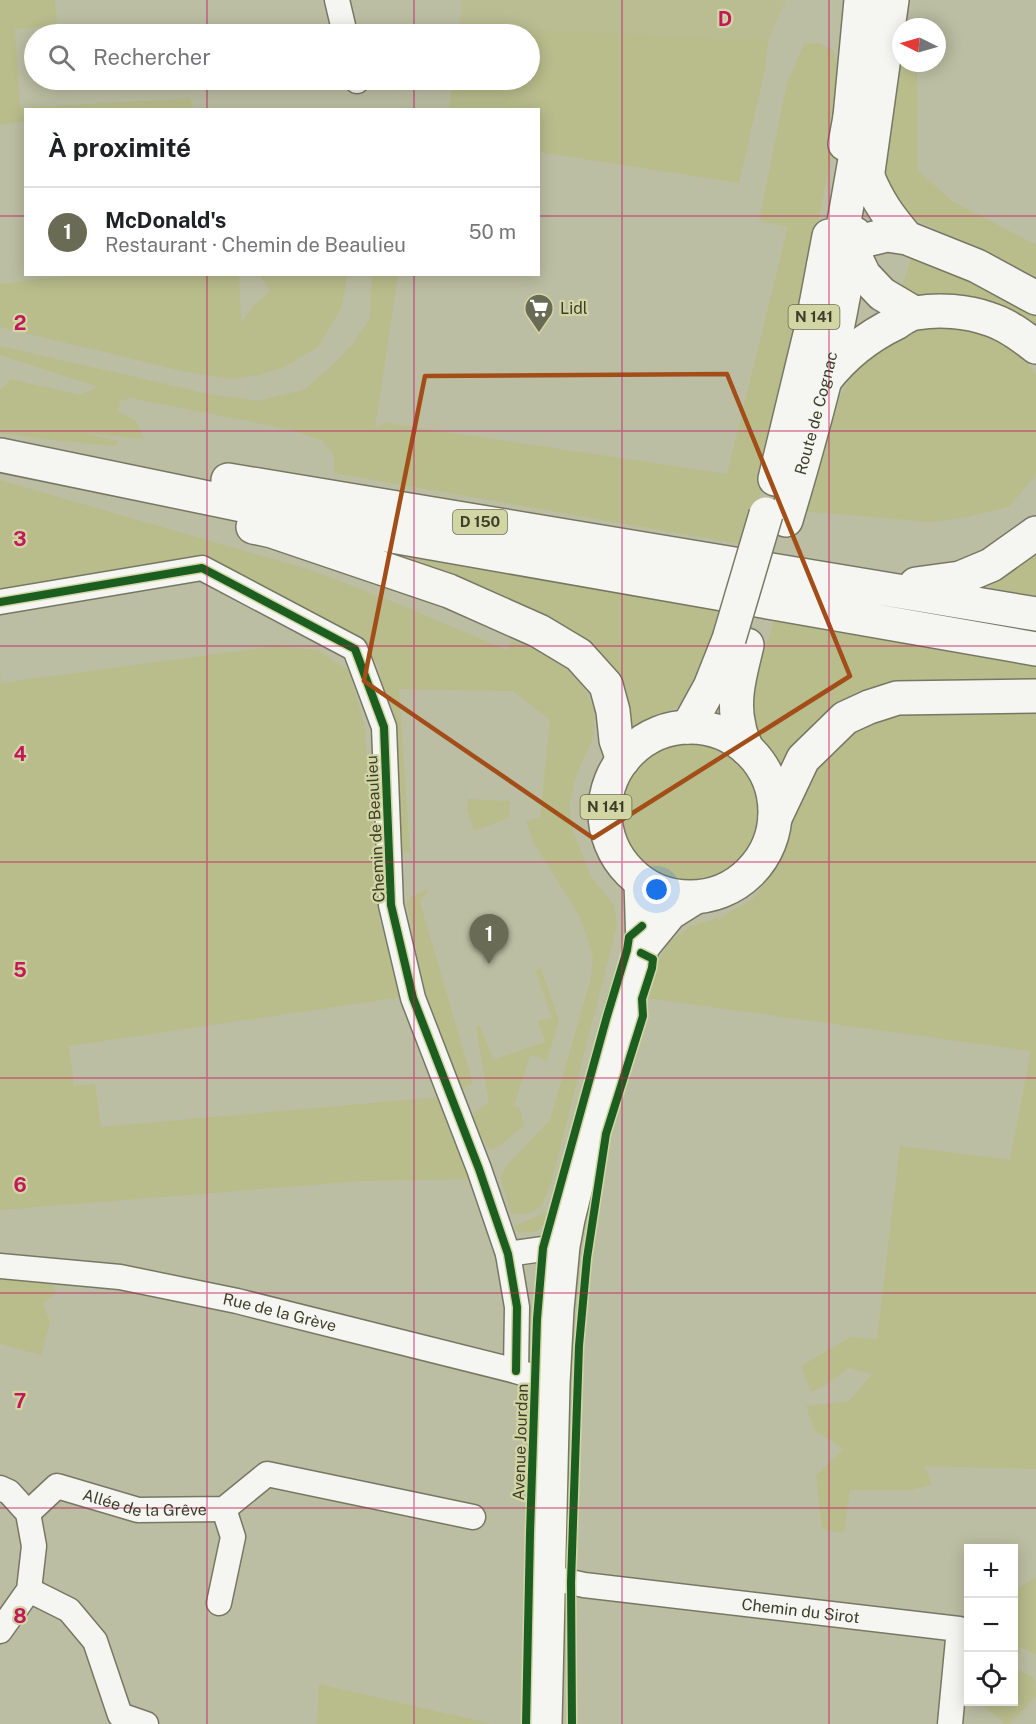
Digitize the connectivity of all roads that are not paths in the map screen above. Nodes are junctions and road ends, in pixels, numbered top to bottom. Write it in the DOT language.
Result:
graph roads {
  1 [pos="337,0"];
  2 [pos="861,0"];
  3 [pos="892,0"];
  4 [pos="343,24"];
  5 [pos="868,177"];
  6 [pos="907,238"];
  7 [pos="838,257"];
  8 [pos="1036,298"];
  9 [pos="914,313"];
  10 [pos="1036,347"];
  11 [pos="825,380"];
  12 [pos="0,449"];
  13 [pos="0,455"];
  14 [pos="0,467"];
  15 [pos="776,517"];
  16 [pos="1036,533"];
  17 [pos="846,582"];
  18 [pos="0,602"];
  19 [pos="1036,614"];
  20 [pos="738,642"];
  21 [pos="1036,649"];
  22 [pos="1036,696"];
  23 [pos="688,728"];
  24 [pos="747,749"];
  25 [pos="623,760"];
  26 [pos="775,818"];
  27 [pos="641,882"];
  28 [pos="694,897"];
  29 [pos="643,946"];
  30 [pos="563,1246"];
  31 [pos="508,1254"];
  32 [pos="0,1266"];
  33 [pos="516,1371"];
  34 [pos="554,1383"];
  35 [pos="0,1488"];
  36 [pos="224,1509"];
  37 [pos="28,1513"];
  38 [pos="473,1517"];
  39 [pos="548,1577"];
  40 [pos="28,1590"];
  41 [pos="219,1603"];
  42 [pos="0,1631"];
  43 [pos="146,1724"];
  44 [pos="545,1724"];
  45 [pos="950,1724"];
  1 -- 4 [label="street"];
  2 -- 7 [label="main road"];
  3 -- 5 [label="main road, Route de Cognac / N 141"];
  5 -- 6 [label="main road"];
  5 -- 7 [label="main road, Route de Cognac / N 141"];
  6 -- 7 [label="main road"];
  6 -- 8 [label="main road"];
  7 -- 9 [label="main road"];
  7 -- 11 [label="main road, Route de Cognac / N 141"];
  7 -- 15 [label="main road, Route de Cognac / N 141"];
  9 -- 10 [label="main road"];
  9 -- 11 [label="main road"];
  11 -- 15 [label="main road, Route de Cognac / N 141"];
  12 -- 17 [label="main road, D 150"];
  13 -- 21 [label="main road, D 150"];
  14 -- 25 [label="main road"];
  15 -- 20 [label="main road, Route de Cognac / N 141"];
  16 -- 17 [label="main road"];
  17 -- 19 [label="main road, D 150"];
  18 -- 31 [label="street, Chemin de Beaulieu"];
  20 -- 23 [label="main road, Route de Cognac / N 141"];
  20 -- 24 [label="main road, Route de Cognac / N 141"];
  22 -- 26 [label="main road"];
  23 -- 24 [label="main road, N 141"];
  23 -- 25 [label="main road, N 141"];
  24 -- 26 [label="main road, N 141"];
  25 -- 27 [label="main road, N 141"];
  26 -- 28 [label="main road, N 141"];
  27 -- 28 [label="main road, N 141"];
  27 -- 29 [label="main road, Avenue Jourdan"];
  28 -- 29 [label="main road, Avenue Jourdan"];
  29 -- 30 [label="main road, Avenue Jourdan"];
  30 -- 31 [label="street"];
  30 -- 34 [label="main road, Avenue Jourdan"];
  31 -- 33 [label="street, Chemin de Beaulieu"];
  32 -- 33 [label="street, Rue de la Grève"];
  33 -- 34 [label="street, Rue de la Grève"];
  34 -- 39 [label="main road, Avenue Jourdan"];
  35 -- 37 [label="street"];
  36 -- 37 [label="street, Allée de la Grêve"];
  36 -- 38 [label="street, Allée de la Grêve"];
  36 -- 41 [label="street"];
  37 -- 40 [label="street"];
  39 -- 44 [label="main road, Avenue Jourdan"];
  39 -- 45 [label="street, Chemin du Sirot"];
  40 -- 42 [label="street"];
  40 -- 43 [label="street"];
}
